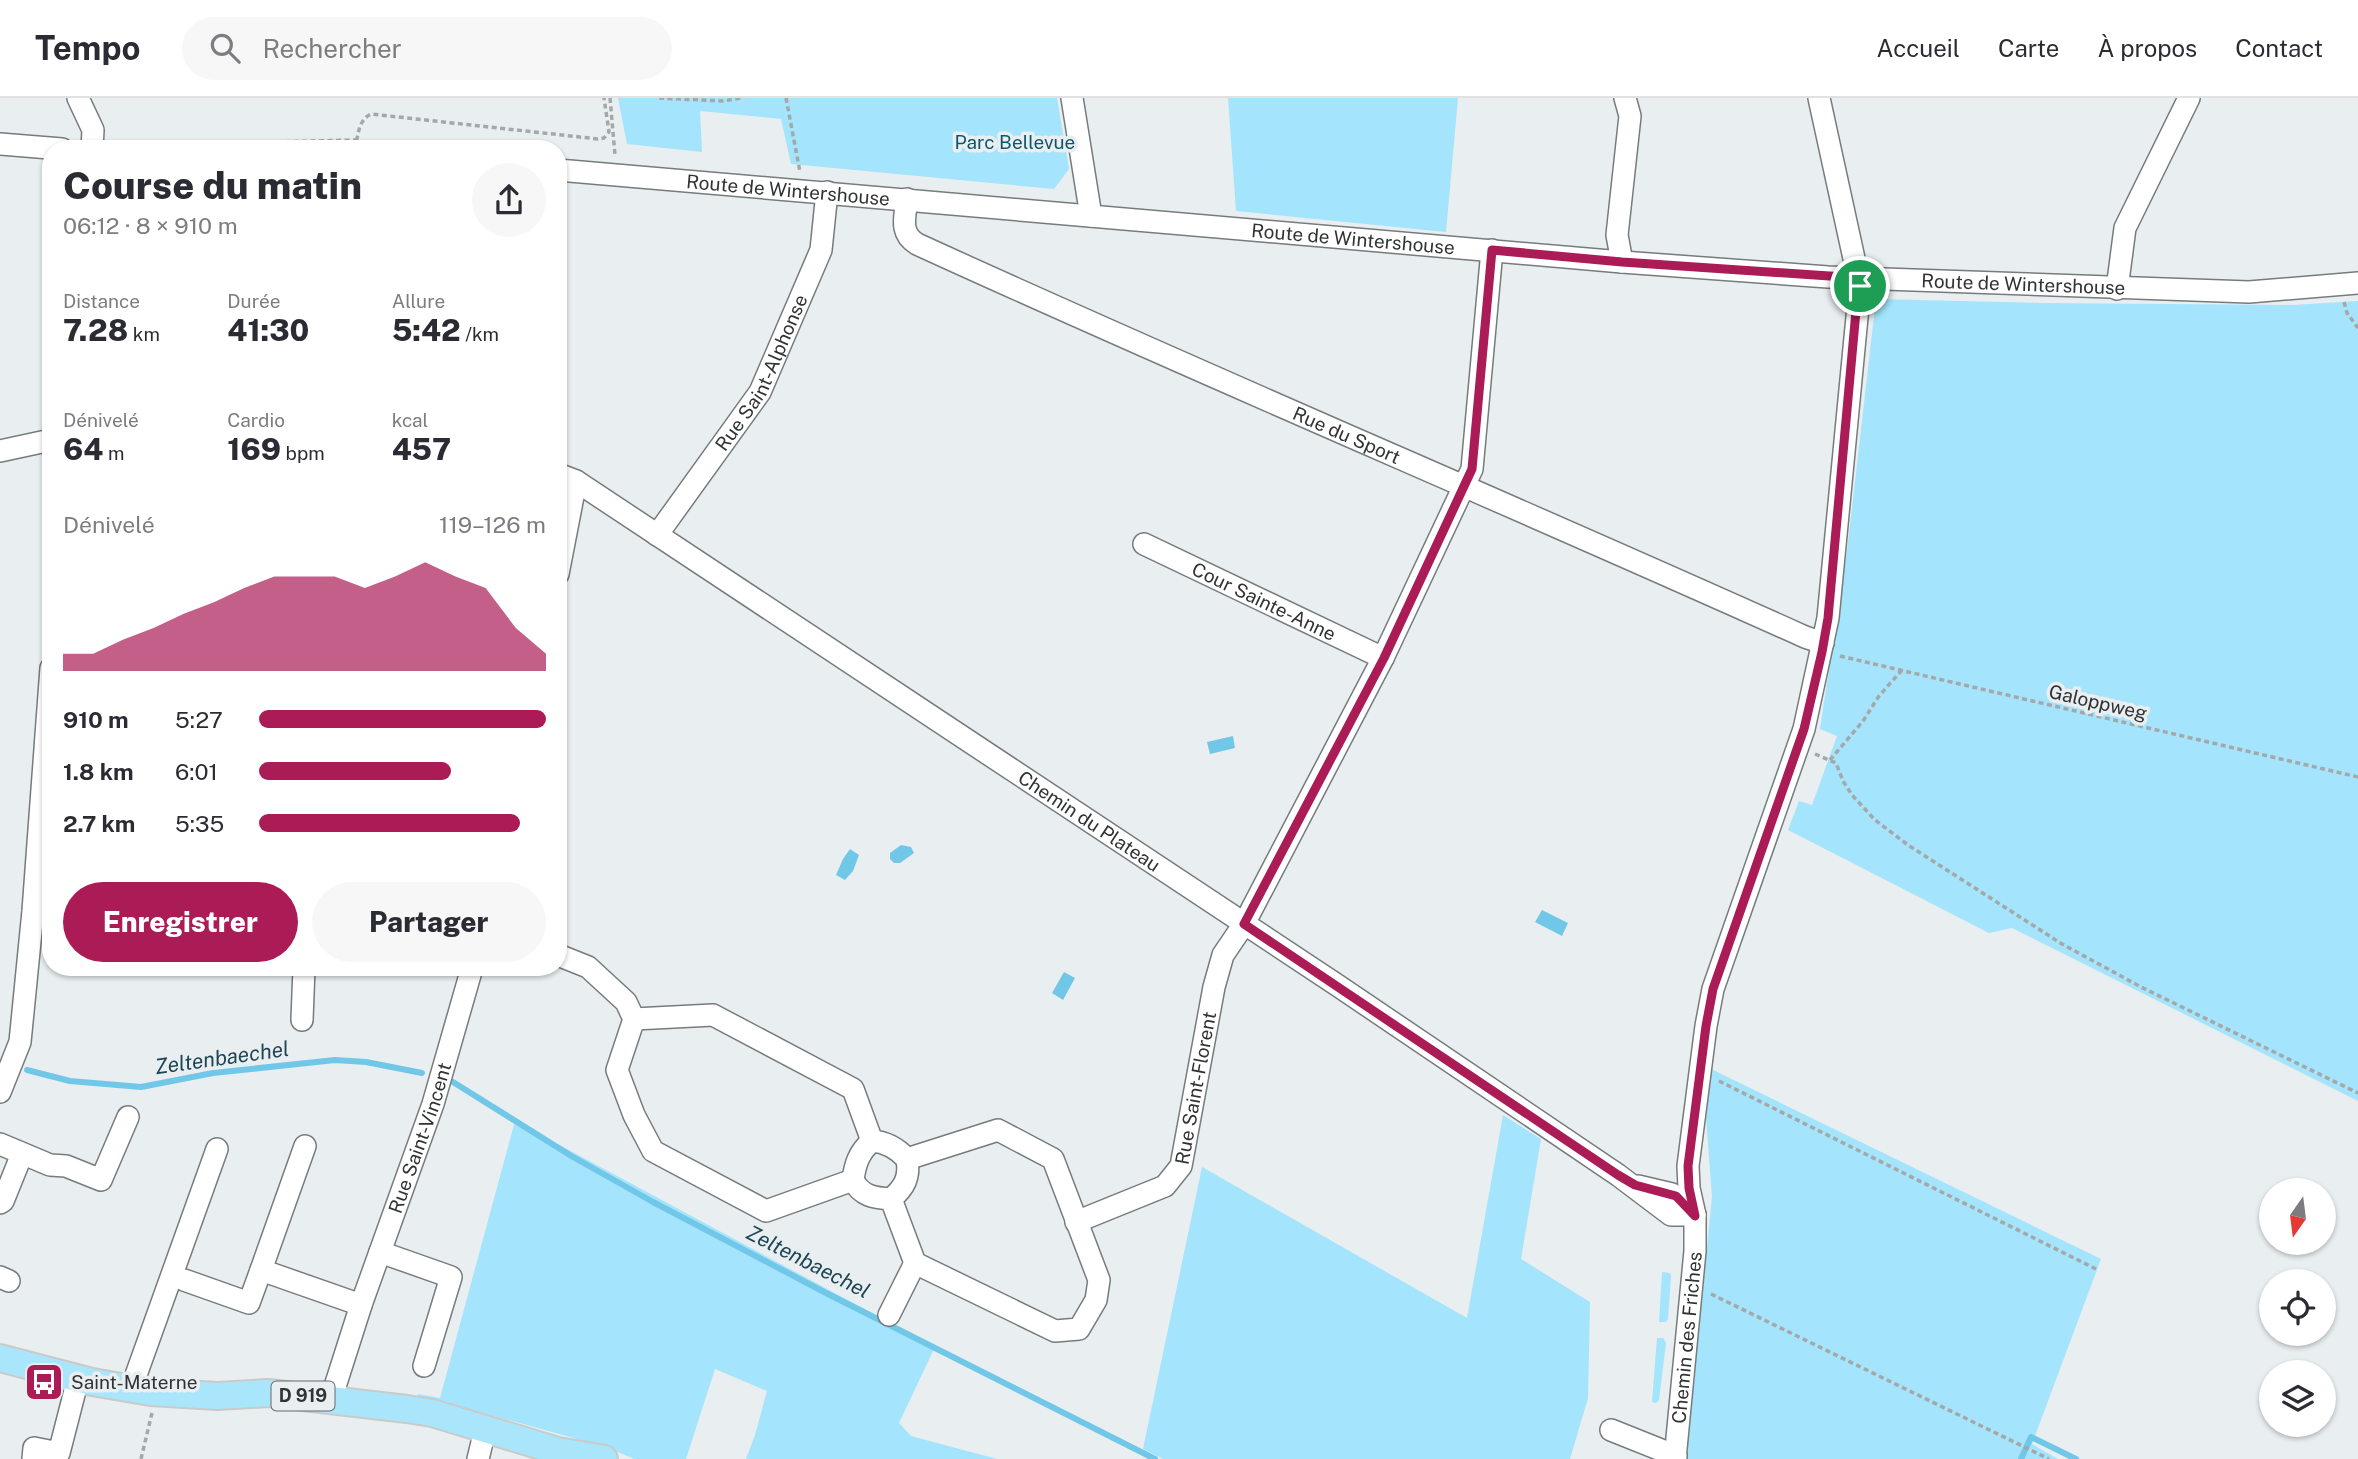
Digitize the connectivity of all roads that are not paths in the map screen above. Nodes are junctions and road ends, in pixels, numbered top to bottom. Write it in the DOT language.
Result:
graph roads {
  1 [pos="78,98"];
  2 [pos="1072,98"];
  3 [pos="1625,98"];
  4 [pos="1819,98"];
  5 [pos="2189,98"];
  6 [pos="92,140"];
  7 [pos="0,144"];
  8 [pos="42,147"];
  9 [pos="567,171"];
  10 [pos="827,192"];
  11 [pos="906,198"];
  12 [pos="1091,216"];
  13 [pos="1492,250"];
  14 [pos="1622,262"];
  15 [pos="1859,278"];
  16 [pos="2349,284"];
  17 [pos="2117,289"];
  18 [pos="42,448"];
  19 [pos="0,451"];
  20 [pos="567,477"];
  21 [pos="1465,485"];
  22 [pos="657,535"];
  23 [pos="1144,544"];
  24 [pos="1827,648"];
  25 [pos="1384,658"];
  26 [pos="42,794"];
  27 [pos="1244,924"];
  28 [pos="567,959"];
  29 [pos="304,976"];
  30 [pos="470,976"];
  31 [pos="634,1019"];
  32 [pos="302,1020"];
  33 [pos="0,1092"];
  34 [pos="128,1117"];
  35 [pos="872,1141"];
  36 [pos="0,1144"];
  37 [pos="305,1146"];
  38 [pos="217,1149"];
  39 [pos="22,1154"];
  40 [pos="907,1159"];
  41 [pos="853,1180"];
  42 [pos="891,1199"];
  43 [pos="0,1203"];
  44 [pos="1695,1216"];
  45 [pos="1076,1222"];
  46 [pos="380,1252"];
  47 [pos="915,1262"];
  48 [pos="261,1270"];
  49 [pos="184,1280"];
  50 [pos="362,1304"];
  51 [pos="889,1315"];
  52 [pos="0,1358"];
  53 [pos="424,1366"];
  54 [pos="78,1379"];
  55 [pos="131,1389"];
  56 [pos="331,1399"];
  57 [pos="485,1430"];
  58 [pos="1611,1430"];
  59 [pos="531,1451"];
  60 [pos="1676,1457"];
  61 [pos="33,1459"];
  62 [pos="478,1459"];
  63 [pos="604,1459"];
  1 -- 6 [label="street"];
  2 -- 12 [label="street"];
  3 -- 14 [label="street"];
  4 -- 15 [label="street, Chemin des Friches"];
  5 -- 17 [label="street"];
  7 -- 8 [label="street"];
  9 -- 10 [label="street, Route de Wintershouse"];
  10 -- 11 [label="street, Route de Wintershouse"];
  10 -- 22 [label="street, Rue Saint-Alphonse"];
  11 -- 12 [label="street, Route de Wintershouse"];
  11 -- 21 [label="street, Rue du Sport"];
  12 -- 13 [label="street, Route de Wintershouse"];
  13 -- 14 [label="street, Route de Wintershouse"];
  13 -- 21 [label="street, Rue Saint-Florent"];
  14 -- 15 [label="street, Route de Wintershouse"];
  15 -- 17 [label="street, Route de Wintershouse"];
  15 -- 24 [label="street, Chemin des Friches"];
  16 -- 17 [label="street, Route de Wintershouse"];
  18 -- 19 [label="street"];
  20 -- 22 [label="street, Chemin du Plateau"];
  21 -- 24 [label="street, Rue du Sport"];
  21 -- 25 [label="street, Rue Saint-Florent"];
  22 -- 27 [label="street, Chemin du Plateau"];
  23 -- 25 [label="street, Cour Sainte-Anne"];
  24 -- 44 [label="street, Chemin des Friches"];
  25 -- 27 [label="street, Rue Saint-Florent"];
  26 -- 33 [label="street"];
  27 -- 44 [label="street, Chemin du Plateau"];
  27 -- 45 [label="street, Rue Saint-Florent"];
  28 -- 31 [label="street"];
  29 -- 32 [label="street"];
  30 -- 46 [label="street, Rue Saint-Vincent"];
  31 -- 35 [label="street"];
  31 -- 41 [label="street"];
  34 -- 39 [label="street"];
  35 -- 40 [label="street"];
  35 -- 41 [label="street"];
  36 -- 39 [label="street"];
  37 -- 48 [label="street"];
  38 -- 55 [label="street"];
  39 -- 43 [label="street"];
  40 -- 42 [label="street"];
  40 -- 45 [label="street"];
  41 -- 42 [label="street"];
  42 -- 47 [label="street"];
  44 -- 60 [label="street, Chemin des Friches"];
  45 -- 47 [label="street"];
  46 -- 50 [label="street, Rue Saint-Vincent"];
  46 -- 53 [label="street"];
  47 -- 51 [label="street"];
  48 -- 49 [label="street"];
  48 -- 50 [label="street"];
  50 -- 56 [label="street, Rue Saint-Vincent"];
  52 -- 54 [label="main road, D 919"];
  54 -- 55 [label="main road, D 919"];
  54 -- 61 [label="street"];
  55 -- 56 [label="main road, D 919"];
  56 -- 57 [label="main road, D 919"];
  57 -- 59 [label="main road, D 919"];
  57 -- 62 [label="street"];
  58 -- 60 [label="street"];
  59 -- 63 [label="main road, D 919"];
}
